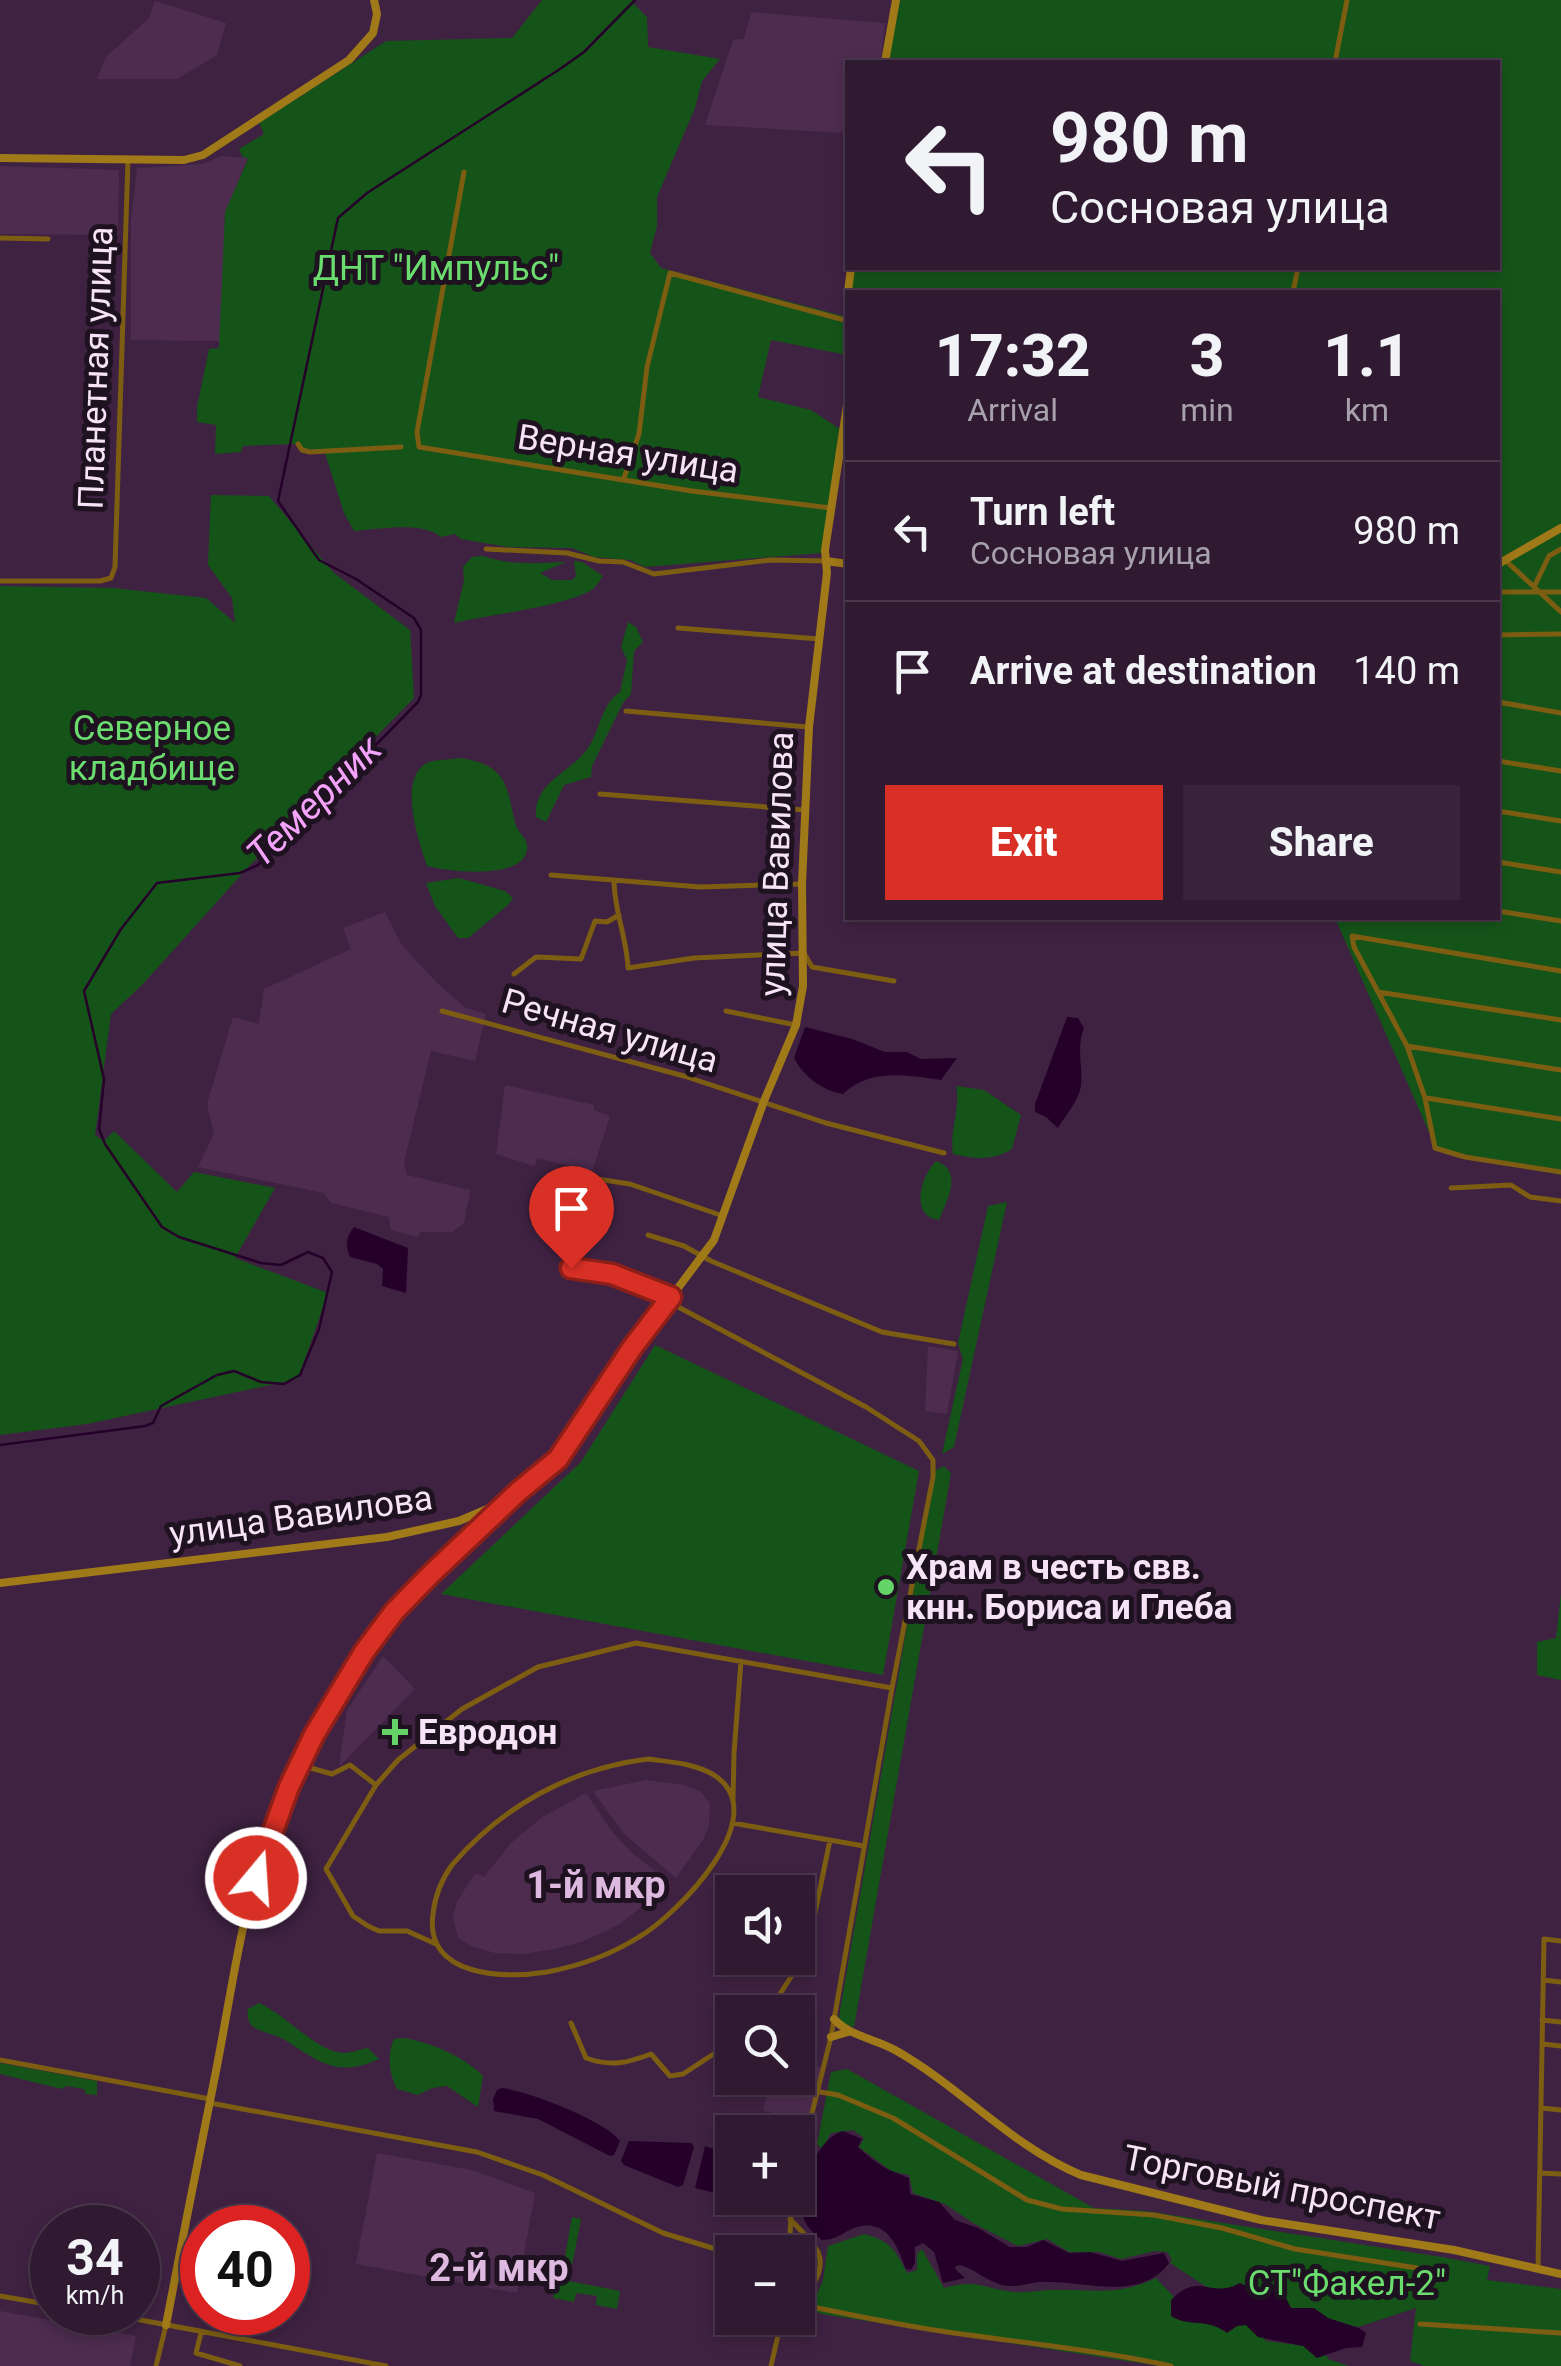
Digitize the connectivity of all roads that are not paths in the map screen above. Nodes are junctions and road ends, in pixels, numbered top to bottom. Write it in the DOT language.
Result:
graph roads {
  1 [pos="374,0"];
  2 [pos="896,0"];
  3 [pos="1347,0"];
  4 [pos="885,60"];
  5 [pos="1335,60"];
  6 [pos="0,158"];
  7 [pos="128,159"];
  8 [pos="464,172"];
  9 [pos="0,238"];
  10 [pos="48,239"];
  11 [pos="845,321"];
  12 [pos="845,417"];
  13 [pos="298,444"];
  14 [pos="401,448"];
  15 [pos="624,478"];
  16 [pos="831,508"];
  17 [pos="1561,528"];
  18 [pos="486,548"];
  19 [pos="1561,549"];
  20 [pos="826,561"];
  21 [pos="1501,562"];
  22 [pos="845,564"];
  23 [pos="0,580"];
  24 [pos="1536,590"];
  25 [pos="1500,592"];
  26 [pos="1561,592"];
  27 [pos="1561,612"];
  28 [pos="678,628"];
  29 [pos="1561,634"];
  30 [pos="1500,635"];
  31 [pos="819,639"];
  32 [pos="1500,702"];
  33 [pos="626,711"];
  34 [pos="1561,713"];
  35 [pos="809,727"];
  36 [pos="1500,760"];
  37 [pos="1561,771"];
  38 [pos="600,794"];
  39 [pos="804,810"];
  40 [pos="1500,810"];
  41 [pos="1561,821"];
  42 [pos="1500,862"];
  43 [pos="1561,872"];
  44 [pos="551,876"];
  45 [pos="614,880"];
  46 [pos="802,884"];
  47 [pos="1500,911"];
  48 [pos="619,915"];
  49 [pos="1561,921"];
  50 [pos="804,953"];
  51 [pos="1561,971"];
  52 [pos="514,974"];
  53 [pos="894,981"];
  54 [pos="1378,992"];
  55 [pos="726,1011"];
  56 [pos="442,1012"];
  57 [pos="1561,1020"];
  58 [pos="796,1024"];
  59 [pos="1407,1046"];
  60 [pos="1561,1070"];
  61 [pos="1425,1098"];
  62 [pos="764,1101"];
  63 [pos="1561,1119"];
  64 [pos="944,1153"];
  65 [pos="1561,1172"];
  66 [pos="597,1179"];
  67 [pos="1451,1188"];
  68 [pos="1561,1201"];
  69 [pos="724,1217"];
  70 [pos="648,1235"];
  71 [pos="703,1255"];
  72 [pos="562,1264"];
  73 [pos="669,1299"];
  74 [pos="954,1344"];
  75 [pos="519,1491"];
  76 [pos="0,1583"];
  77 [pos="741,1662"];
  78 [pos="892,1688"];
  79 [pos="300,1765"];
  80 [pos="376,1785"];
  81 [pos="734,1808"];
  82 [pos="732,1823"];
  83 [pos="830,1840"];
  84 [pos="864,1846"];
  85 [pos="1561,1941"];
  86 [pos="436,1944"];
  87 [pos="1543,1980"];
  88 [pos="1561,1982"];
  89 [pos="779,1995"];
  90 [pos="834,2019"];
  91 [pos="1542,2020"];
  92 [pos="1561,2022"];
  93 [pos="571,2023"];
  94 [pos="853,2032"];
  95 [pos="831,2037"];
  96 [pos="1543,2044"];
  97 [pos="1561,2046"];
  98 [pos="715,2053"];
  99 [pos="0,2060"];
  100 [pos="820,2092"];
  101 [pos="210,2101"];
  102 [pos="1541,2108"];
  103 [pos="1561,2110"];
  104 [pos="814,2115"];
  105 [pos="1540,2173"];
  106 [pos="1561,2174"];
  107 [pos="790,2215"];
  108 [pos="790,2219"];
  109 [pos="790,2235"];
  110 [pos="804,2235"];
  111 [pos="715,2248"];
  112 [pos="815,2248"];
  113 [pos="1417,2268"];
  114 [pos="1538,2268"];
  115 [pos="1561,2274"];
  116 [pos="815,2276"];
  117 [pos="0,2296"];
  118 [pos="30,2301"];
  119 [pos="815,2309"];
  120 [pos="160,2323"];
  121 [pos="166,2324"];
  122 [pos="1420,2324"];
  123 [pos="180,2327"];
  124 [pos="1561,2334"];
  125 [pos="200,2335"];
  126 [pos="222,2335"];
  127 [pos="778,2335"];
  128 [pos="156,2366"];
  129 [pos="240,2366"];
  130 [pos="386,2366"];
  131 [pos="771,2366"];
  132 [pos="1171,2366"];
  1 -- 7 [label="street"];
  2 -- 4 [label="street"];
  3 -- 5 [label="street"];
  6 -- 7 [label="street"];
  7 -- 23 [label="street, Планетная улица"];
  8 -- 15 [label="street, Верная улица"];
  9 -- 10 [label="street"];
  11 -- 15 [label="street"];
  12 -- 16 [label="street, улица Вавилова"];
  13 -- 14 [label="street"];
  15 -- 16 [label="street, Верная улица"];
  16 -- 20 [label="street, улица Вавилова"];
  17 -- 21 [label="street"];
  18 -- 20 [label="street"];
  19 -- 24 [label="street"];
  20 -- 22 [label="street"];
  20 -- 31 [label="street, улица Вавилова"];
  21 -- 24 [label="street"];
  24 -- 25 [label="street"];
  24 -- 26 [label="street"];
  24 -- 27 [label="street"];
  28 -- 31 [label="street"];
  29 -- 30 [label="street"];
  31 -- 35 [label="street, улица Вавилова"];
  32 -- 34 [label="street"];
  33 -- 35 [label="street"];
  35 -- 39 [label="street, улица Вавилова"];
  36 -- 37 [label="street"];
  38 -- 39 [label="street"];
  39 -- 46 [label="street, улица Вавилова"];
  40 -- 41 [label="street"];
  42 -- 43 [label="street"];
  44 -- 45 [label="street"];
  45 -- 46 [label="street"];
  45 -- 48 [label="street"];
  46 -- 50 [label="street, улица Вавилова"];
  47 -- 49 [label="street"];
  48 -- 50 [label="street"];
  48 -- 52 [label="street, Речная улица"];
  50 -- 53 [label="street"];
  50 -- 58 [label="street, улица Вавилова"];
  51 -- 54 [label="street"];
  54 -- 57 [label="street"];
  54 -- 59 [label="street"];
  55 -- 58 [label="street"];
  56 -- 62 [label="street, Речная улица"];
  58 -- 62 [label="street, улица Вавилова"];
  59 -- 60 [label="street"];
  59 -- 61 [label="street"];
  61 -- 63 [label="street"];
  61 -- 65 [label="street"];
  62 -- 64 [label="street, Речная улица"];
  62 -- 69 [label="street, улица Вавилова"];
  66 -- 69 [label="street"];
  67 -- 68 [label="street"];
  69 -- 71 [label="street, улица Вавилова"];
  70 -- 71 [label="street"];
  71 -- 73 [label="street, улица Вавилова"];
  71 -- 74 [label="street"];
  72 -- 73 [label="street"];
  73 -- 75 [label="street, улица Вавилова"];
  73 -- 78 [label="street"];
  75 -- 76 [label="street, улица Вавилова"];
  75 -- 79 [label="street, улица Вавилова"];
  77 -- 78 [label="street"];
  77 -- 80 [label="street"];
  77 -- 81 [label="street"];
  78 -- 84 [label="street"];
  79 -- 80 [label="street"];
  79 -- 101 [label="street, улица Вавилова"];
  80 -- 86 [label="street"];
  81 -- 82 [label="street"];
  81 -- 86 [label="street"];
  82 -- 83 [label="street"];
  82 -- 86 [label="street"];
  83 -- 84 [label="street"];
  83 -- 89 [label="street"];
  84 -- 90 [label="street"];
  85 -- 87 [label="street"];
  87 -- 88 [label="street"];
  87 -- 91 [label="street"];
  90 -- 94 [label="street, Торговый проспект"];
  90 -- 95 [label="street"];
  91 -- 92 [label="street"];
  91 -- 96 [label="street"];
  93 -- 98 [label="street"];
  94 -- 95 [label="street"];
  94 -- 114 [label="street, Торговый проспект"];
  95 -- 100 [label="street"];
  96 -- 97 [label="street"];
  96 -- 102 [label="street"];
  99 -- 101 [label="street"];
  100 -- 104 [label="street"];
  100 -- 113 [label="street"];
  101 -- 111 [label="street"];
  101 -- 121 [label="street, улица Вавилова"];
  102 -- 103 [label="street"];
  102 -- 105 [label="street"];
  105 -- 106 [label="street"];
  105 -- 114 [label="street"];
  107 -- 108 [label="street"];
  108 -- 109 [label="street"];
  108 -- 110 [label="street"];
  112 -- 116 [label="street"];
  114 -- 115 [label="street, Торговый проспект"];
  117 -- 118 [label="street"];
  119 -- 132 [label="street"];
  120 -- 121 [label="street"];
  121 -- 123 [label="street"];
  121 -- 128 [label="street"];
  122 -- 124 [label="street"];
  125 -- 129 [label="street"];
  126 -- 130 [label="street"];
  127 -- 131 [label="street"];
}
